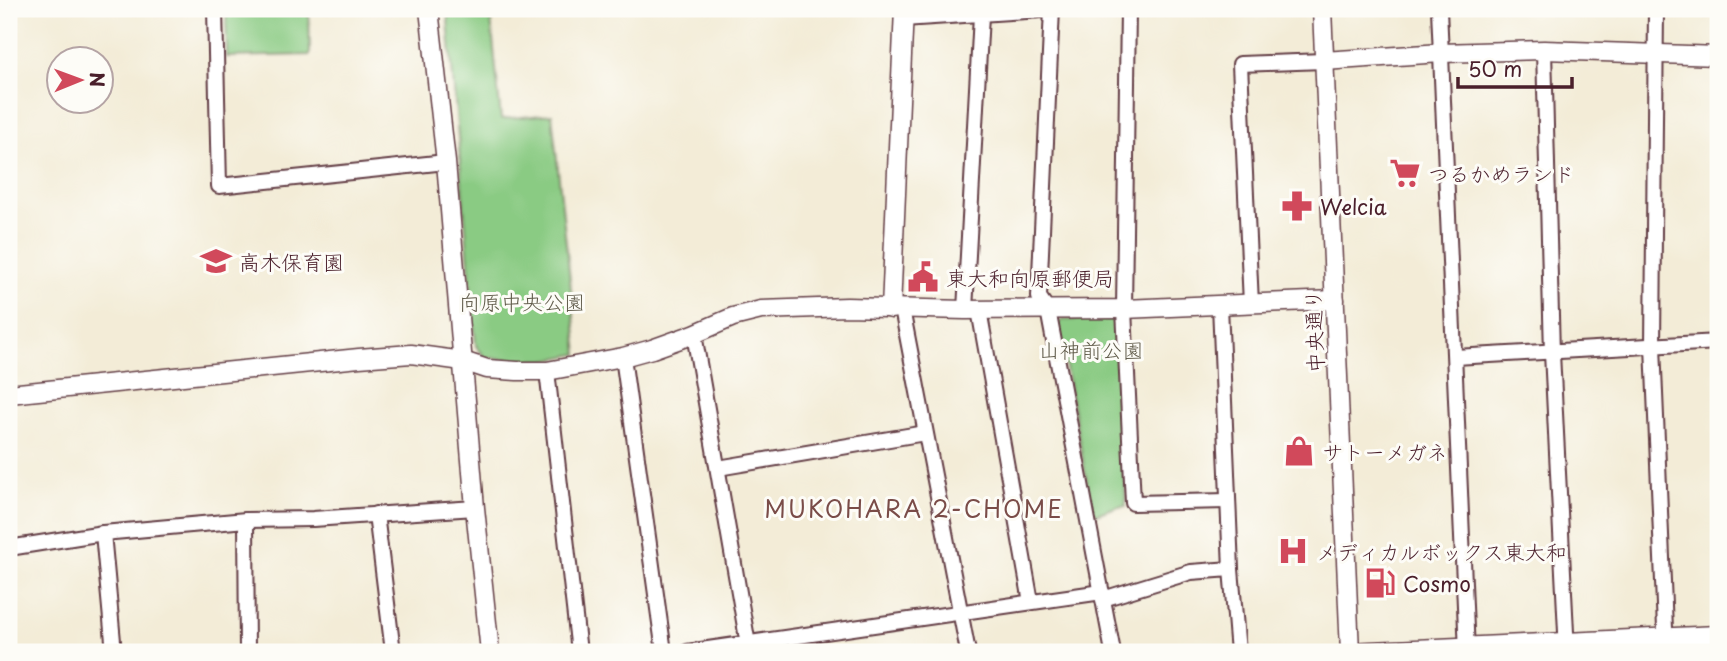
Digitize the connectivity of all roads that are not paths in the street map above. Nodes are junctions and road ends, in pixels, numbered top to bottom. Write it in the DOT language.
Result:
graph roads {
  1 [pos="215,9"];
  2 [pos="429,9"];
  3 [pos="1052,9"];
  4 [pos="1058,9"];
  5 [pos="1128,9"];
  6 [pos="1322,9"];
  7 [pos="1439,9"];
  8 [pos="1656,9"];
  9 [pos="903,14"];
  10 [pos="981,15"];
  11 [pos="1544,50"];
  12 [pos="1441,53"];
  13 [pos="1655,54"];
  14 [pos="1718,56"];
  15 [pos="1324,61"];
  16 [pos="446,162"];
  17 [pos="1335,300"];
  18 [pos="1251,304"];
  19 [pos="1220,306"];
  20 [pos="897,309"];
  21 [pos="1124,309"];
  22 [pos="972,310"];
  23 [pos="1048,310"];
  24 [pos="694,334"];
  25 [pos="1718,342"];
  26 [pos="1653,346"];
  27 [pos="1552,353"];
  28 [pos="623,357"];
  29 [pos="1455,357"];
  30 [pos="463,361"];
  31 [pos="547,371"];
  32 [pos="9,394"];
  33 [pos="925,433"];
  34 [pos="718,468"];
  35 [pos="1228,500"];
  36 [pos="475,508"];
  37 [pos="376,514"];
  38 [pos="246,520"];
  39 [pos="103,533"];
  40 [pos="9,548"];
  41 [pos="1231,569"];
  42 [pos="1102,596"];
  43 [pos="1031,602"];
  44 [pos="961,612"];
  45 [pos="1718,635"];
  46 [pos="1665,645"];
  47 [pos="1567,647"];
  48 [pos="749,648"];
  49 [pos="1467,649"];
  50 [pos="114,652"];
  51 [pos="247,652"];
  52 [pos="393,652"];
  53 [pos="490,652"];
  54 [pos="579,652"];
  55 [pos="664,652"];
  56 [pos="687,652"];
  57 [pos="968,652"];
  58 [pos="1113,652"];
  59 [pos="1238,652"];
  60 [pos="1350,652"];
  1 -- 16 [label="street"];
  2 -- 16 [label="street"];
  3 -- 4 [label="street"];
  3 -- 10 [label="street"];
  3 -- 23 [label="street"];
  5 -- 21 [label="street"];
  6 -- 15 [label="street, 中央通り"];
  7 -- 12 [label="street"];
  8 -- 13 [label="street"];
  9 -- 10 [label="street"];
  9 -- 20 [label="street"];
  10 -- 22 [label="street"];
  11 -- 12 [label="street"];
  11 -- 13 [label="street"];
  11 -- 27 [label="street"];
  12 -- 15 [label="street"];
  12 -- 29 [label="street"];
  13 -- 14 [label="street"];
  13 -- 26 [label="street"];
  15 -- 17 [label="street, 中央通り"];
  15 -- 18 [label="street"];
  16 -- 30 [label="street"];
  17 -- 18 [label="street"];
  17 -- 60 [label="street, 中央通り"];
  18 -- 19 [label="street"];
  19 -- 21 [label="street"];
  19 -- 35 [label="street"];
  20 -- 22 [label="street"];
  20 -- 24 [label="street"];
  20 -- 33 [label="street"];
  21 -- 23 [label="street"];
  21 -- 35 [label="street"];
  22 -- 23 [label="street"];
  22 -- 43 [label="street"];
  23 -- 42 [label="street"];
  24 -- 28 [label="street"];
  24 -- 34 [label="street"];
  25 -- 26 [label="street"];
  26 -- 27 [label="street"];
  26 -- 46 [label="street"];
  27 -- 29 [label="street"];
  27 -- 47 [label="street"];
  28 -- 31 [label="street"];
  28 -- 55 [label="street"];
  29 -- 49 [label="street"];
  30 -- 31 [label="street"];
  30 -- 32 [label="street"];
  30 -- 36 [label="street"];
  31 -- 54 [label="street"];
  33 -- 34 [label="street"];
  33 -- 44 [label="street"];
  34 -- 48 [label="street"];
  35 -- 41 [label="street"];
  36 -- 37 [label="street"];
  36 -- 53 [label="street"];
  37 -- 38 [label="street"];
  37 -- 52 [label="street"];
  38 -- 39 [label="street"];
  38 -- 51 [label="street"];
  39 -- 40 [label="street"];
  39 -- 50 [label="street"];
  41 -- 42 [label="street"];
  41 -- 59 [label="street"];
  42 -- 43 [label="street"];
  42 -- 58 [label="street"];
  43 -- 44 [label="street"];
  44 -- 48 [label="street"];
  44 -- 57 [label="street"];
  45 -- 46 [label="street"];
  46 -- 47 [label="street"];
  47 -- 49 [label="street"];
  48 -- 56 [label="street"];
  49 -- 60 [label="street"];
}
